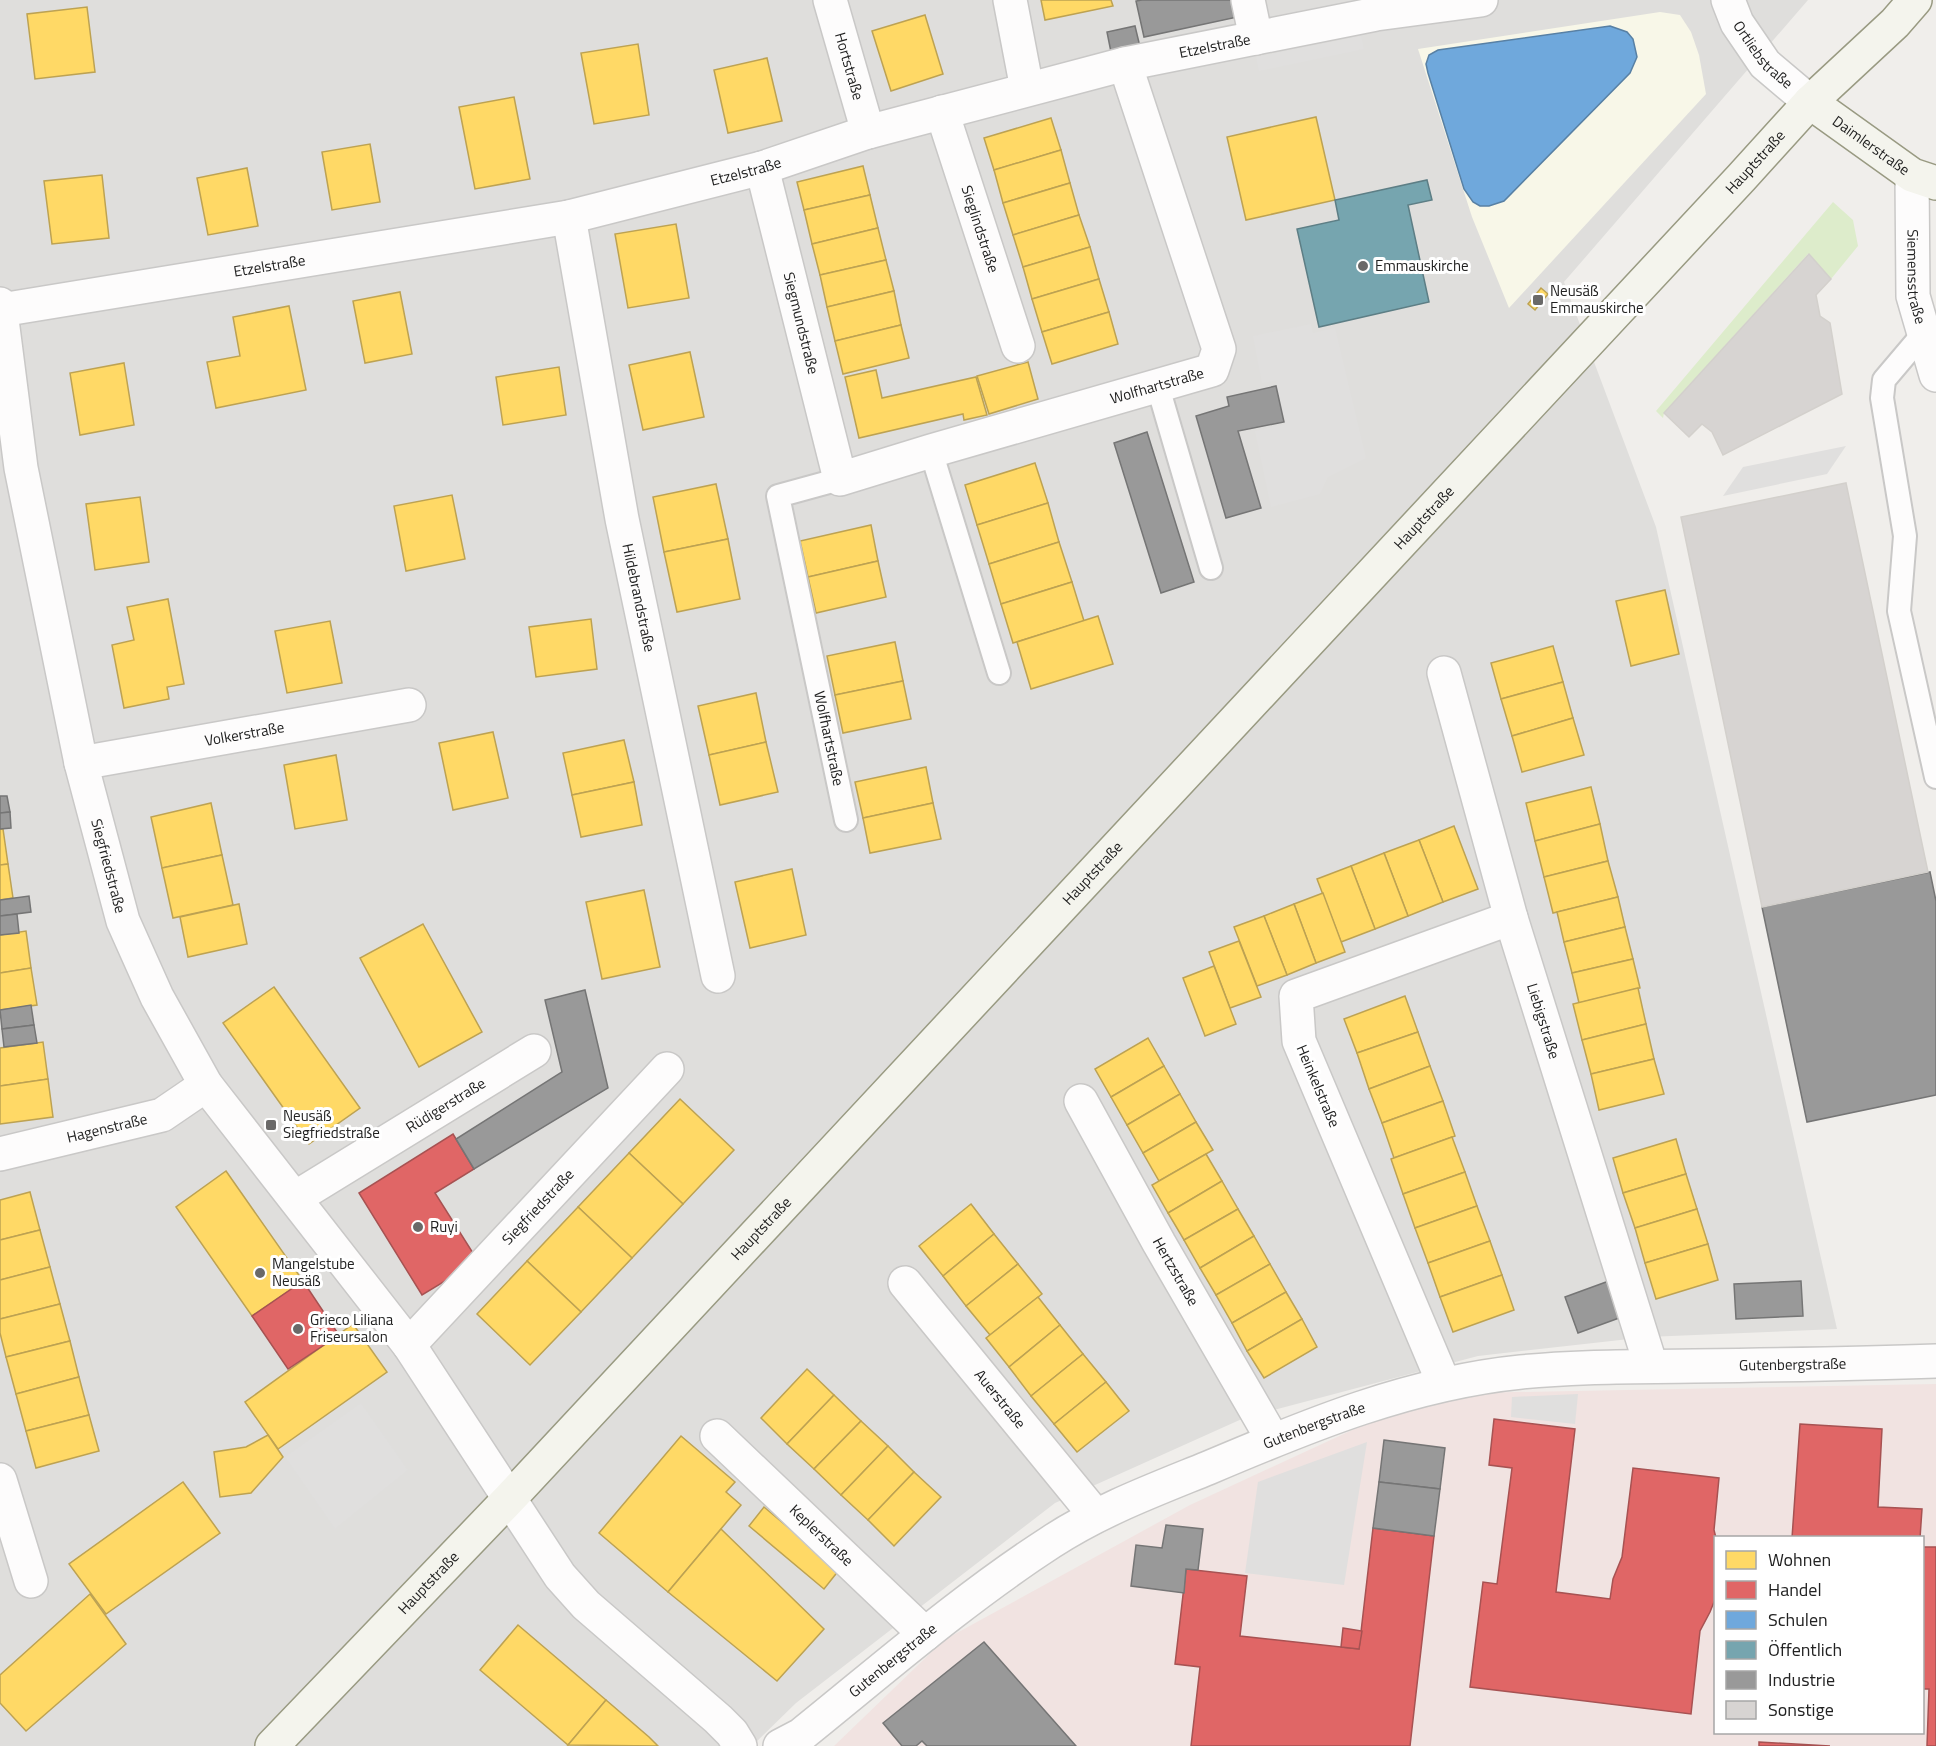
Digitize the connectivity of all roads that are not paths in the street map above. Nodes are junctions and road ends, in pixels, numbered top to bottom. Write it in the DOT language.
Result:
graph roads {
  1 [pos="830,0"];
  2 [pos="1010,0"];
  3 [pos="1248,0"];
  4 [pos="1481,0"];
  5 [pos="1728,0"];
  6 [pos="1915,0"];
  7 [pos="1256,38"];
  8 [pos="1125,64"];
  9 [pos="1027,89"];
  10 [pos="1810,102"];
  11 [pos="942,112"];
  12 [pos="868,132"];
  13 [pos="762,168"];
  14 [pos="1924,179"];
  15 [pos="569,217"];
  16 [pos="0,304"];
  17 [pos="1,310"];
  18 [pos="1923,334"];
  19 [pos="1018,346"];
  20 [pos="1936,375"];
  21 [pos="1158,387"];
  22 [pos="932,451"];
  23 [pos="10,469"];
  24 [pos="840,479"];
  25 [pos="1211,568"];
  26 [pos="999,673"];
  27 [pos="1444,673"];
  28 [pos="409,705"];
  29 [pos="81,763"];
  30 [pos="1936,777"];
  31 [pos="846,820"];
  32 [pos="1511,918"];
  33 [pos="718,976"];
  34 [pos="534,1051"];
  35 [pos="667,1069"];
  36 [pos="206,1085"];
  37 [pos="1081,1101"];
  38 [pos="0,1154"];
  39 [pos="296,1198"];
  40 [pos="905,1283"];
  41 [pos="409,1346"];
  42 [pos="1936,1361"];
  43 [pos="1652,1366"];
  44 [pos="1444,1384"];
  45 [pos="717,1436"];
  46 [pos="1273,1440"];
  47 [pos="0,1480"];
  48 [pos="510,1498"];
  49 [pos="1095,1515"];
  50 [pos="31,1581"];
  51 [pos="926,1634"];
  52 [pos="272,1746"];
  53 [pos="740,1746"];
  54 [pos="780,1746"];
  1 -- 12 [label="street, Hortstraße"];
  2 -- 9 [label="street"];
  3 -- 7 [label="street"];
  4 -- 7 [label="street, Etzelstraße"];
  5 -- 10 [label="street, Ortliebstraße"];
  6 -- 10 [label="street, Hauptstraße"];
  7 -- 8 [label="street, Etzelstraße"];
  8 -- 9 [label="street, Etzelstraße"];
  8 -- 21 [label="street, Wolfhartstraße"];
  9 -- 11 [label="street, Etzelstraße"];
  10 -- 14 [label="street, Daimlerstraße"];
  10 -- 48 [label="street, Hauptstraße"];
  11 -- 12 [label="street, Etzelstraße"];
  11 -- 19 [label="street, Sieglindstraße"];
  12 -- 13 [label="street, Etzelstraße"];
  13 -- 15 [label="street, Etzelstraße"];
  13 -- 24 [label="street, Siegmundstraße"];
  14 -- 18 [label="street, Siemensstraße"];
  15 -- 17 [label="street, Etzelstraße"];
  15 -- 33 [label="street, Hildebrandstraße"];
  16 -- 17 [label="street, Siegfriedstraße"];
  17 -- 23 [label="street, Siegfriedstraße"];
  18 -- 20 [label="street, Siemensstraße"];
  18 -- 30 [label="lane"];
  21 -- 22 [label="street, Wolfhartstraße"];
  21 -- 25 [label="lane"];
  22 -- 24 [label="street, Wolfhartstraße"];
  22 -- 26 [label="lane"];
  23 -- 29 [label="street, Siegfriedstraße"];
  24 -- 31 [label="lane, Wolfhartstraße"];
  27 -- 32 [label="street, Liebigstraße"];
  28 -- 29 [label="street, Volkerstraße"];
  29 -- 36 [label="street, Siegfriedstraße"];
  32 -- 43 [label="street, Liebigstraße"];
  32 -- 44 [label="street, Heinkelstraße"];
  34 -- 39 [label="street, Rüdigerstraße"];
  35 -- 41 [label="street, Siegfriedstraße"];
  36 -- 38 [label="street, Hagenstraße"];
  36 -- 39 [label="street, Siegfriedstraße"];
  37 -- 46 [label="street, Hertzstraße"];
  39 -- 41 [label="street, Siegfriedstraße"];
  40 -- 49 [label="street, Auerstraße"];
  41 -- 48 [label="street, Siegfriedstraße"];
  42 -- 43 [label="street, Gutenbergstraße"];
  43 -- 44 [label="street, Gutenbergstraße"];
  44 -- 46 [label="street, Gutenbergstraße"];
  45 -- 51 [label="street, Keplerstraße"];
  46 -- 49 [label="street, Gutenbergstraße"];
  47 -- 50 [label="street"];
  48 -- 52 [label="street, Hauptstraße"];
  48 -- 53 [label="street"];
  49 -- 51 [label="street, Gutenbergstraße"];
  51 -- 54 [label="street, Gutenbergstraße"];
}
